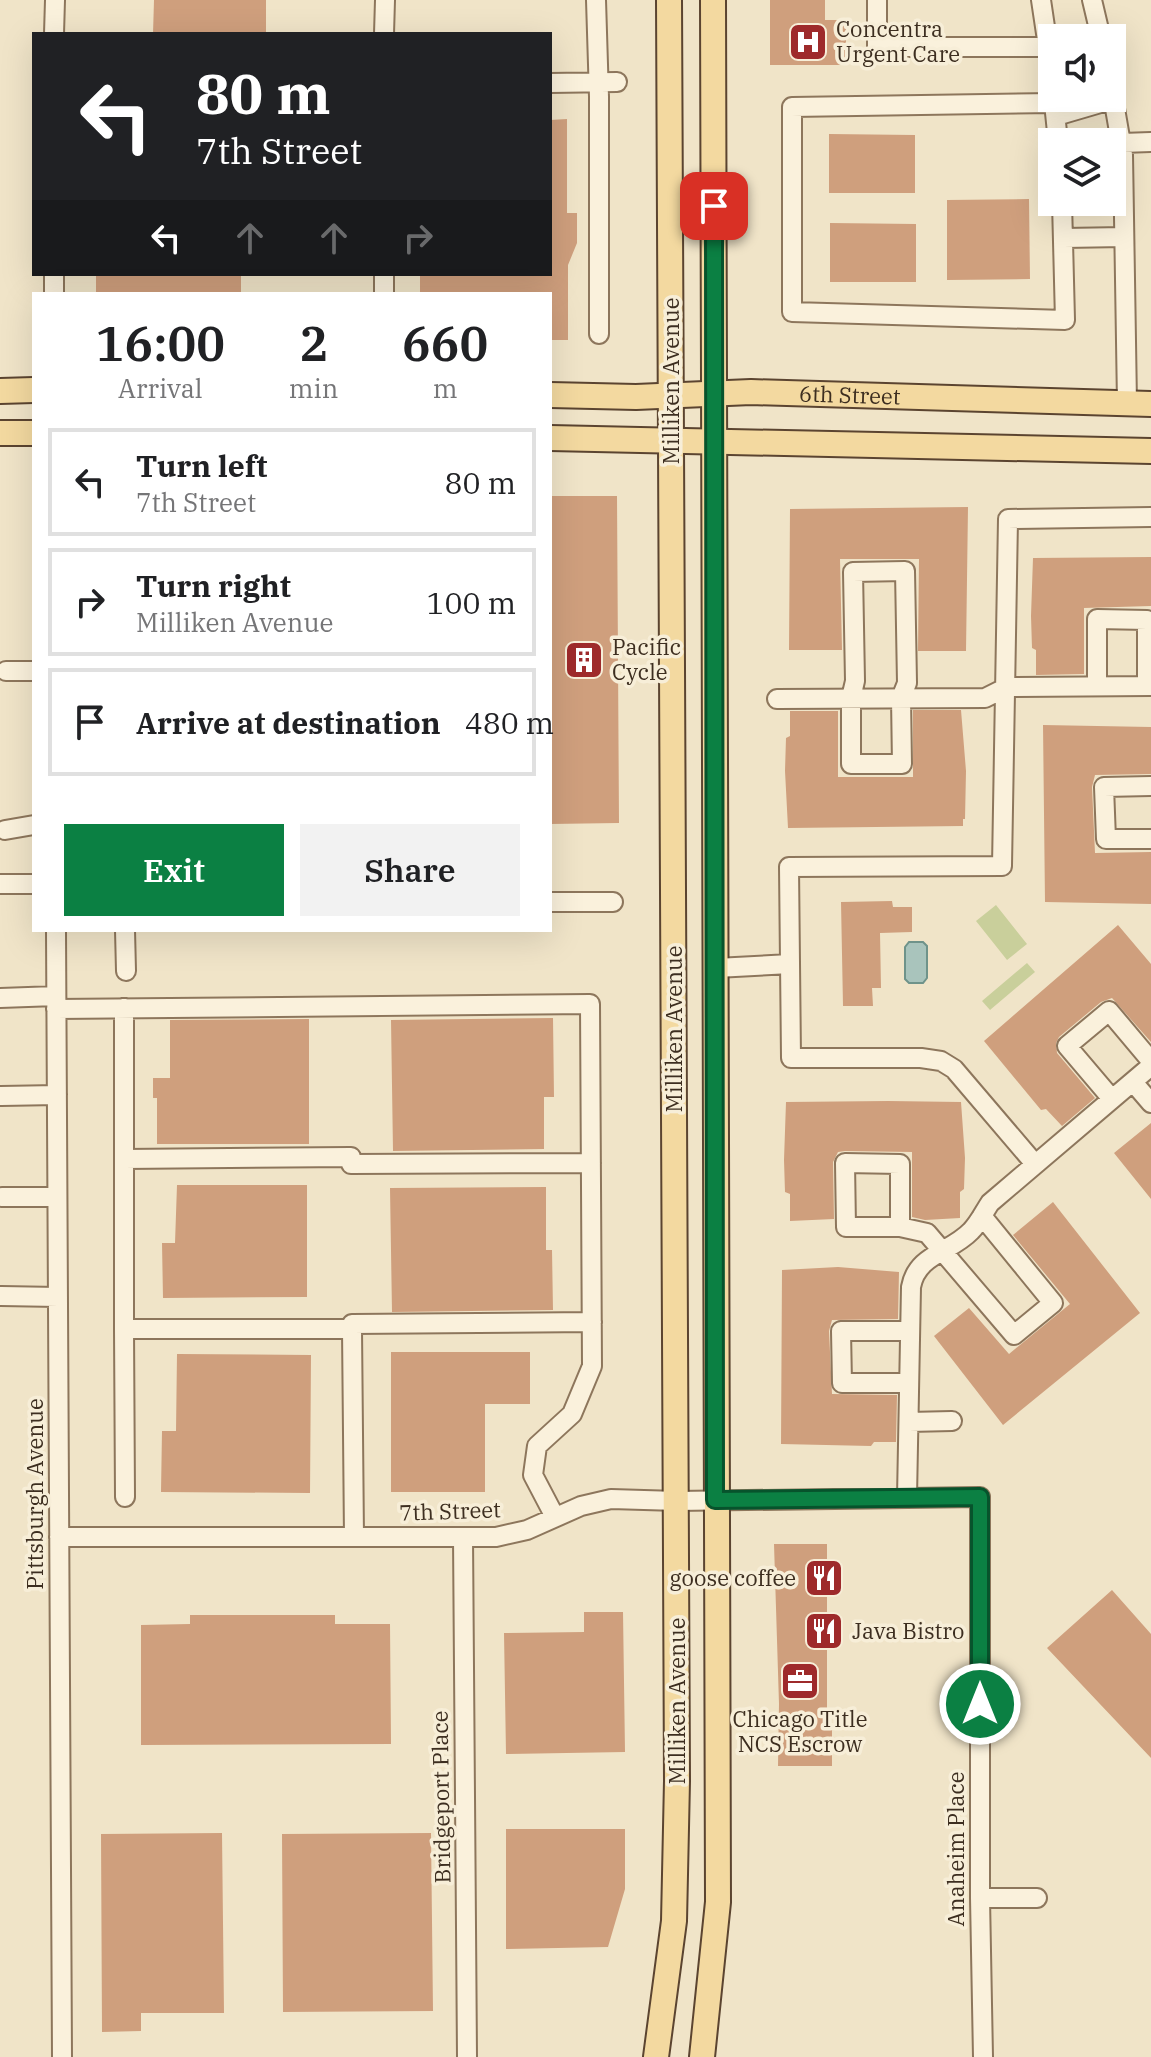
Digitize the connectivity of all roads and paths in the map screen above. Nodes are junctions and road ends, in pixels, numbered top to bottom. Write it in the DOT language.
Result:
graph roads {
  1 [pos="55,0"];
  2 [pos="385,0"];
  3 [pos="596,0"];
  4 [pos="669,0"];
  5 [pos="713,0"];
  6 [pos="877,0"];
  7 [pos="1041,0"];
  8 [pos="1092,0"];
  9 [pos="1098,24"];
  10 [pos="54,32"];
  11 [pos="384,32"];
  12 [pos="597,82"];
  13 [pos="617,82"];
  14 [pos="552,83"];
  15 [pos="1067,112"];
  16 [pos="1056,116"];
  17 [pos="1057,128"];
  18 [pos="1151,142"];
  19 [pos="1126,143"];
  20 [pos="1063,216"];
  21 [pos="1124,216"];
  22 [pos="1124,237"];
  23 [pos="1064,238"];
  24 [pos="599,334"];
  25 [pos="32,390"];
  26 [pos="0,391"];
  27 [pos="715,393"];
  28 [pos="672,394"];
  29 [pos="552,395"];
  30 [pos="1139,403"];
  31 [pos="0,433"];
  32 [pos="32,433"];
  33 [pos="552,438"];
  34 [pos="672,439"];
  35 [pos="714,440"];
  36 [pos="1151,451"];
  37 [pos="1151,517"];
  38 [pos="6,671"];
  39 [pos="32,671"];
  40 [pos="1097,686"];
  41 [pos="1149,686"];
  42 [pos="1007,687"];
  43 [pos="851,698"];
  44 [pos="901,698"];
  45 [pos="777,699"];
  46 [pos="1151,786"];
  47 [pos="32,825"];
  48 [pos="5,830"];
  49 [pos="1151,839"];
  50 [pos="0,884"];
  51 [pos="32,884"];
  52 [pos="552,902"];
  53 [pos="613,902"];
  54 [pos="56,932"];
  55 [pos="125,932"];
  56 [pos="790,964"];
  57 [pos="716,968"];
  58 [pos="126,971"];
  59 [pos="0,998"];
  60 [pos="56,1002"];
  61 [pos="124,1008"];
  62 [pos="1151,1064"];
  63 [pos="1133,1082"];
  64 [pos="57,1095"];
  65 [pos="1,1096"];
  66 [pos="1112,1099"];
  67 [pos="1151,1103"];
  68 [pos="124,1159"];
  69 [pos="591,1163"];
  70 [pos="1035,1164"];
  71 [pos="2,1197"];
  72 [pos="57,1197"];
  73 [pos="982,1216"];
  74 [pos="900,1227"];
  75 [pos="945,1250"];
  76 [pos="1,1296"];
  77 [pos="58,1297"];
  78 [pos="592,1322"];
  79 [pos="352,1324"];
  80 [pos="124,1329"];
  81 [pos="910,1331"];
  82 [pos="909,1383"];
  83 [pos="952,1421"];
  84 [pos="909,1422"];
  85 [pos="125,1497"];
  86 [pos="907,1497"];
  87 [pos="980,1497"];
  88 [pos="715,1500"];
  89 [pos="677,1501"];
  90 [pos="555,1517"];
  91 [pos="59,1537"];
  92 [pos="354,1537"];
  93 [pos="463,1537"];
  94 [pos="980,1898"];
  95 [pos="1037,1898"];
  96 [pos="62,2057"];
  97 [pos="467,2057"];
  98 [pos="656,2057"];
  99 [pos="702,2057"];
  100 [pos="983,2057"];
  1 -- 10 [label="street"];
  2 -- 11 [label="street"];
  3 -- 12 [label="street"];
  4 -- 28 [label="main road, Milliken Avenue"];
  5 -- 27 [label="main road, Milliken Avenue"];
  6 -- 7 [label="street"];
  8 -- 9 [label="street"];
  12 -- 13 [label="street"];
  12 -- 14 [label="street"];
  12 -- 24 [label="street"];
  15 -- 16 [label="street"];
  16 -- 17 [label="street"];
  16 -- 23 [label="street"];
  18 -- 19 [label="street"];
  20 -- 23 [label="street"];
  21 -- 22 [label="street"];
  22 -- 23 [label="street"];
  22 -- 30 [label="street"];
  25 -- 26 [label="main road"];
  27 -- 28 [label="main road, 6th Street"];
  27 -- 30 [label="main road, 6th Street"];
  27 -- 35 [label="main road, Milliken Avenue"];
  28 -- 29 [label="main road, 6th Street"];
  28 -- 34 [label="main road, Milliken Avenue"];
  31 -- 32 [label="main road"];
  33 -- 34 [label="main road"];
  34 -- 35 [label="main road"];
  34 -- 89 [label="main road, Milliken Avenue"];
  35 -- 36 [label="main road"];
  35 -- 57 [label="main road, Milliken Avenue"];
  37 -- 42 [label="street"];
  38 -- 39 [label="street"];
  40 -- 41 [label="street"];
  40 -- 41 [label="street"];
  40 -- 42 [label="street"];
  42 -- 44 [label="street"];
  42 -- 56 [label="street"];
  43 -- 44 [label="street"];
  43 -- 44 [label="street"];
  43 -- 44 [label="street"];
  43 -- 45 [label="street"];
  46 -- 49 [label="street"];
  47 -- 48 [label="street"];
  50 -- 51 [label="street"];
  52 -- 53 [label="street"];
  54 -- 60 [label="street, Pittsburgh Avenue"];
  55 -- 58 [label="street"];
  56 -- 57 [label="street"];
  56 -- 70 [label="street"];
  57 -- 88 [label="main road, Milliken Avenue"];
  59 -- 60 [label="street"];
  60 -- 61 [label="street"];
  60 -- 64 [label="street, Pittsburgh Avenue"];
  61 -- 68 [label="street"];
  61 -- 69 [label="street"];
  62 -- 63 [label="street"];
  62 -- 66 [label="street"];
  63 -- 66 [label="street"];
  63 -- 67 [label="street"];
  64 -- 65 [label="street"];
  64 -- 72 [label="street, Pittsburgh Avenue"];
  66 -- 70 [label="street"];
  68 -- 69 [label="street"];
  68 -- 80 [label="street"];
  69 -- 78 [label="street"];
  70 -- 73 [label="street"];
  71 -- 72 [label="street"];
  72 -- 77 [label="street, Pittsburgh Avenue"];
  73 -- 75 [label="street"];
  73 -- 75 [label="street"];
  74 -- 74 [label="street"];
  74 -- 75 [label="street"];
  75 -- 81 [label="street"];
  76 -- 77 [label="street"];
  77 -- 91 [label="street, Pittsburgh Avenue"];
  78 -- 79 [label="street"];
  78 -- 90 [label="street"];
  80 -- 85 [label="street"];
  80 -- 92 [label="street"];
  81 -- 82 [label="street"];
  81 -- 82 [label="street"];
  82 -- 84 [label="street"];
  83 -- 84 [label="street"];
  84 -- 86 [label="street"];
  86 -- 87 [label="street, 7th Street"];
  86 -- 88 [label="street, 7th Street"];
  87 -- 94 [label="street, Anaheim Place"];
  88 -- 89 [label="street, 7th Street"];
  88 -- 99 [label="main road, Milliken Avenue"];
  89 -- 90 [label="street, 7th Street"];
  89 -- 98 [label="main road, Milliken Avenue"];
  90 -- 93 [label="street, 7th Street"];
  91 -- 92 [label="street, 7th Street"];
  91 -- 96 [label="street, Pittsburgh Avenue"];
  92 -- 93 [label="street, 7th Street"];
  93 -- 97 [label="street, Bridgeport Place"];
  94 -- 95 [label="street"];
  94 -- 100 [label="street, Anaheim Place"];
}
